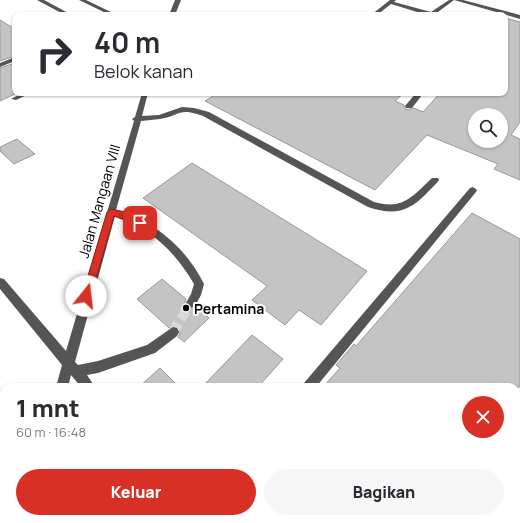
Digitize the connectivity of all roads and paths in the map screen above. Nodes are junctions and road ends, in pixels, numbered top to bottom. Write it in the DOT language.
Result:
graph roads {
  1 [pos="40,0"];
  2 [pos="82,0"];
  3 [pos="178,0"];
  4 [pos="452,0"];
  5 [pos="457,0"];
  6 [pos="392,1"];
  7 [pos="63,12"];
  8 [pos="108,12"];
  9 [pos="173,12"];
  10 [pos="378,12"];
  11 [pos="425,12"];
  12 [pos="434,12"];
  13 [pos="501,12"];
  14 [pos="508,14"];
  15 [pos="520,17"];
  16 [pos="12,60"];
  17 [pos="0,65"];
  18 [pos="21,96"];
  19 [pos="143,96"];
  20 [pos="418,96"];
  21 [pos="14,99"];
  22 [pos="409,106"];
  23 [pos="136,119"];
  24 [pos="435,180"];
  25 [pos="473,190"];
  26 [pos="111,212"];
  27 [pos="0,282"];
  28 [pos="191,303"];
  29 [pos="173,332"];
  30 [pos="73,367"];
  31 [pos="64,383"];
  32 [pos="86,383"];
  33 [pos="311,383"];
  1 -- 7 [label="street"];
  2 -- 8 [label="street"];
  3 -- 9 [label="street"];
  4 -- 12 [label="street"];
  5 -- 13 [label="street"];
  6 -- 10 [label="street"];
  6 -- 11 [label="street"];
  14 -- 15 [label="street"];
  16 -- 17 [label="street"];
  18 -- 21 [label="street"];
  19 -- 23 [label="street, Jalan Mangaan VIII"];
  20 -- 22 [label="street"];
  23 -- 24 [label="street"];
  23 -- 26 [label="street, Jalan Mangaan VIII"];
  25 -- 33 [label="street"];
  26 -- 28 [label="street"];
  26 -- 30 [label="street, Jalan Mangaan VIII"];
  27 -- 30 [label="street"];
  29 -- 30 [label="street"];
  30 -- 31 [label="street, Jalan Mangaan VIII"];
  30 -- 32 [label="street"];
}
